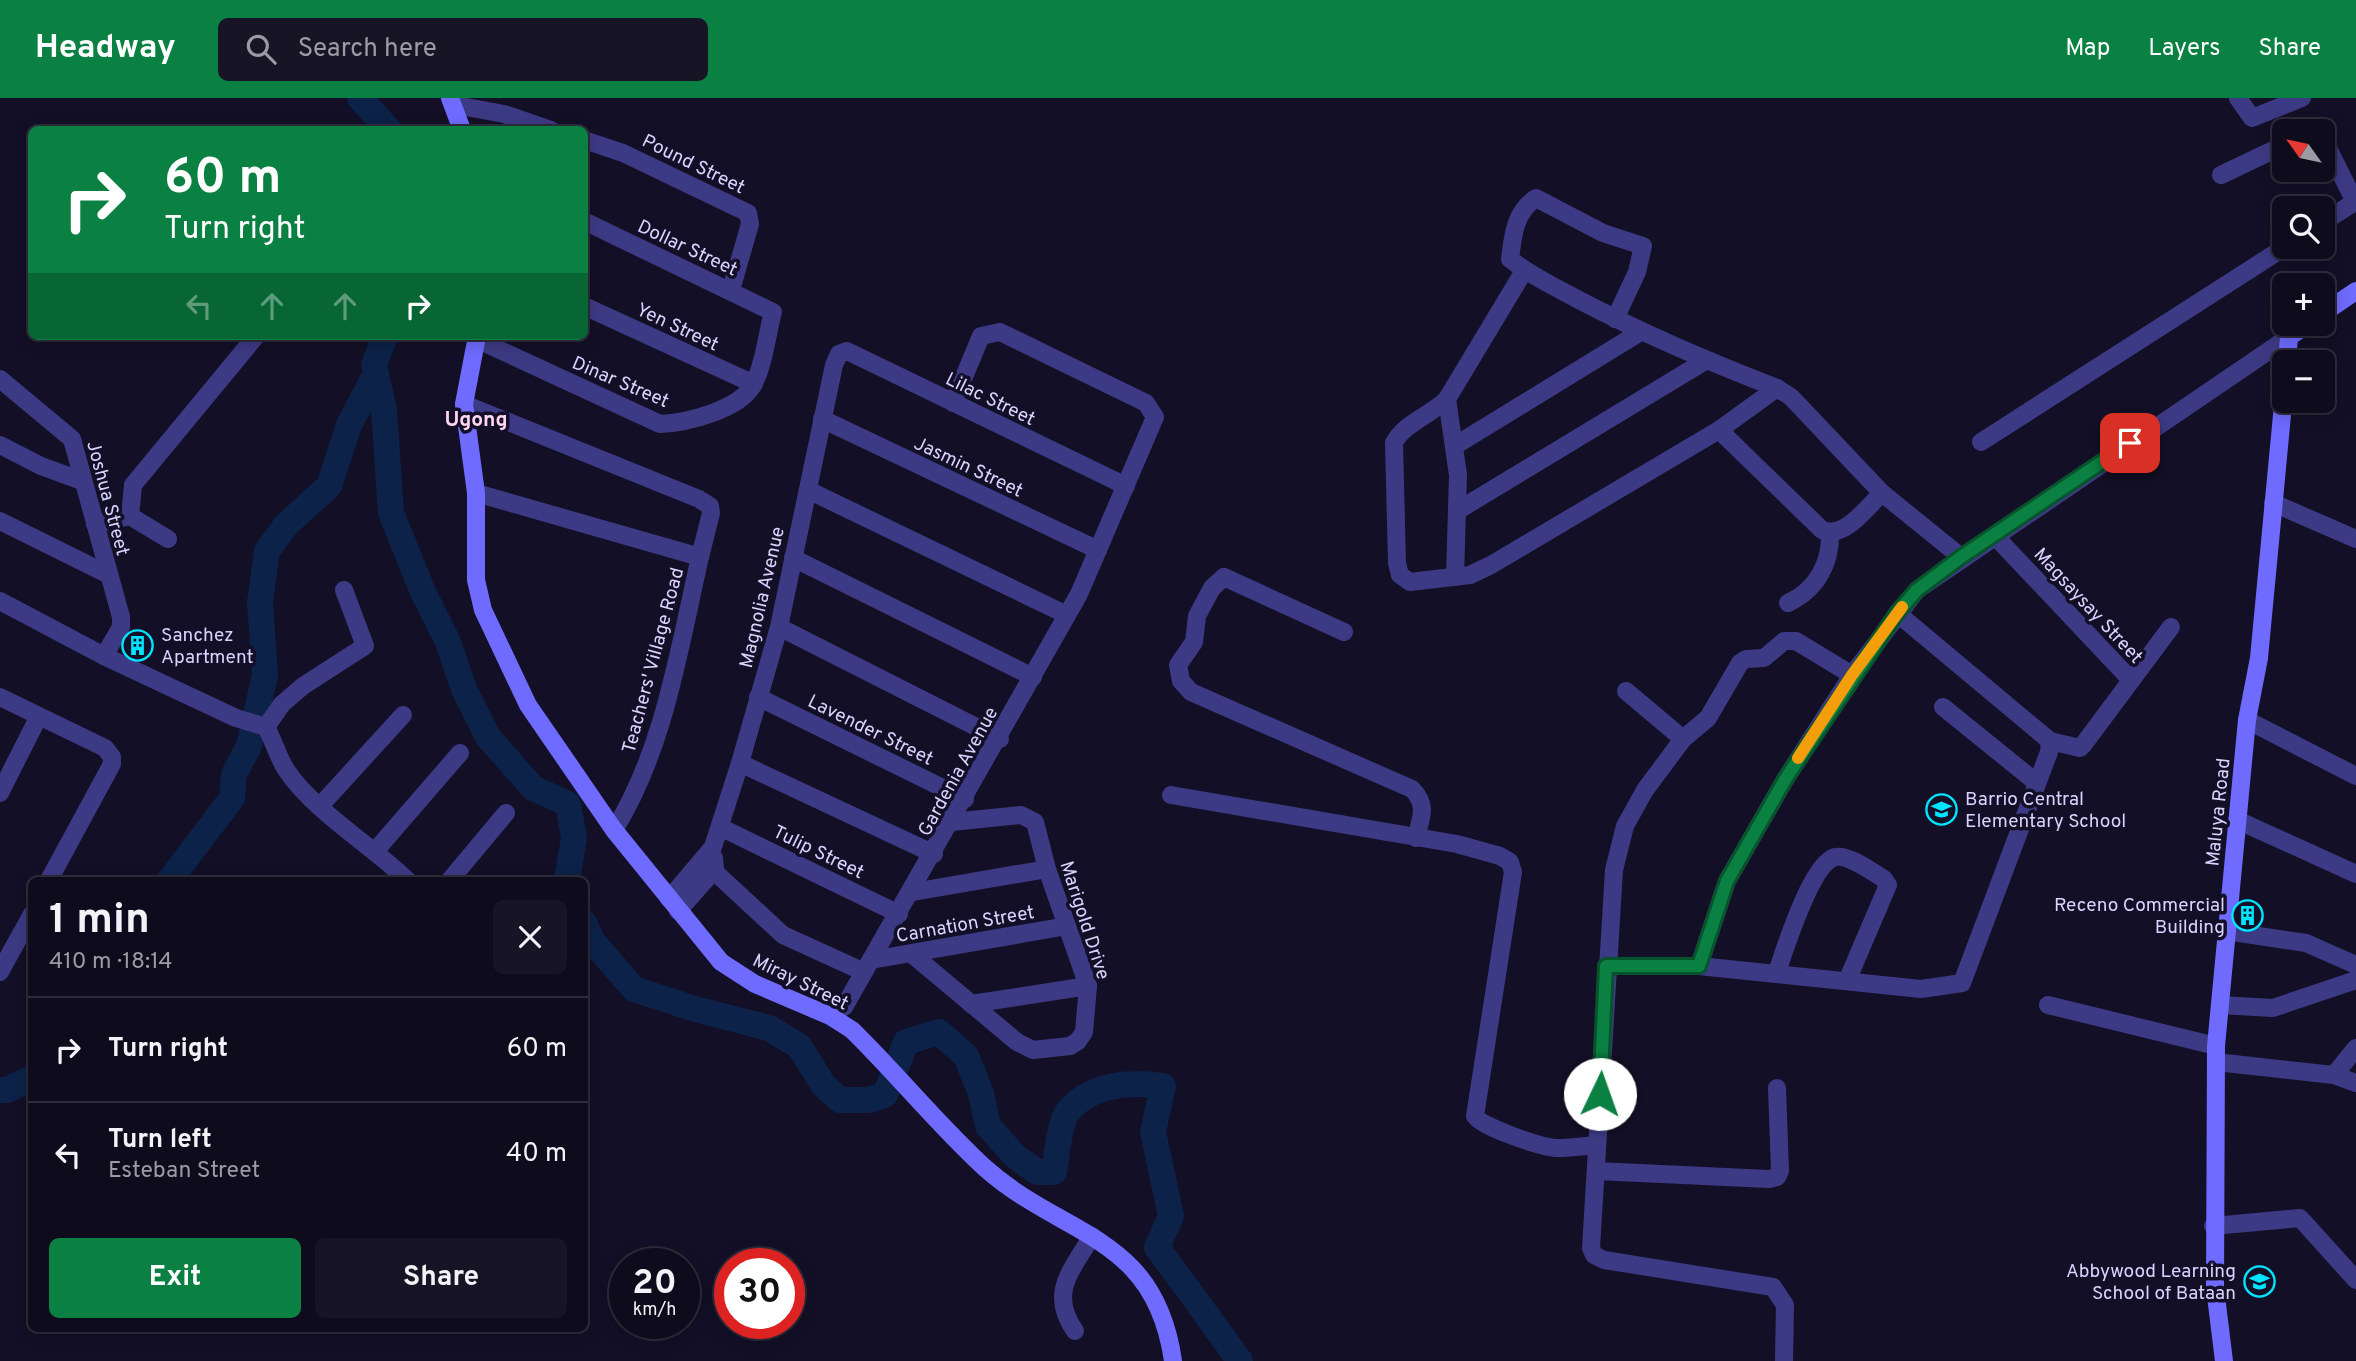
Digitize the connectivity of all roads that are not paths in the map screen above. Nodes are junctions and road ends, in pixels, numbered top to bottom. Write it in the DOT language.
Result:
graph roads {
  1 [pos="2238,98"];
  2 [pos="2302,98"];
  3 [pos="452,102"];
  4 [pos="461,126"];
  5 [pos="539,126"];
  6 [pos="588,141"];
  7 [pos="2272,151"];
  8 [pos="2335,161"];
  9 [pos="2221,175"];
  10 [pos="2356,201"];
  11 [pos="2335,215"];
  12 [pos="588,223"];
  13 [pos="2272,255"];
  14 [pos="1524,271"];
  15 [pos="731,290"];
  16 [pos="2356,291"];
  17 [pos="2335,305"];
  18 [pos="588,308"];
  19 [pos="1615,319"];
  20 [pos="1642,331"];
  21 [pos="2289,337"];
  22 [pos="253,340"];
  23 [pos="477,340"];
  24 [pos="481,340"];
  25 [pos="2288,350"];
  26 [pos="839,354"];
  27 [pos="1705,361"];
  28 [pos="0,379"];
  29 [pos="754,384"];
  30 [pos="1777,388"];
  31 [pos="1447,399"];
  32 [pos="953,403"];
  33 [pos="464,404"];
  34 [pos="2282,413"];
  35 [pos="822,419"];
  36 [pos="1720,430"];
  37 [pos="1980,442"];
  38 [pos="1456,444"];
  39 [pos="0,445"];
  40 [pos="82,481"];
  41 [pos="1126,486"];
  42 [pos="808,490"];
  43 [pos="476,493"];
  44 [pos="1882,493"];
  45 [pos="2273,503"];
  46 [pos="1457,511"];
  47 [pos="130,516"];
  48 [pos="0,521"];
  49 [pos="94,524"];
  50 [pos="1830,533"];
  51 [pos="1994,535"];
  52 [pos="168,539"];
  53 [pos="2356,539"];
  54 [pos="1098,550"];
  55 [pos="700,557"];
  56 [pos="1961,557"];
  57 [pos="793,558"];
  58 [pos="109,575"];
  59 [pos="1455,577"];
  60 [pos="344,590"];
  61 [pos="0,601"];
  62 [pos="1788,603"];
  63 [pos="1897,613"];
  64 [pos="1067,615"];
  65 [pos="779,626"];
  66 [pos="2171,627"];
  67 [pos="1344,632"];
  68 [pos="104,656"];
  69 [pos="1852,675"];
  70 [pos="1033,677"];
  71 [pos="2131,680"];
  72 [pos="1626,691"];
  73 [pos="0,697"];
  74 [pos="758,697"];
  75 [pos="1943,707"];
  76 [pos="403,715"];
  77 [pos="39,716"];
  78 [pos="2247,720"];
  79 [pos="256,724"];
  80 [pos="1000,738"];
  81 [pos="1683,739"];
  82 [pos="2050,740"];
  83 [pos="460,753"];
  84 [pos="740,763"];
  85 [pos="2356,776"];
  86 [pos="2037,783"];
  87 [pos="0,793"];
  88 [pos="1171,795"];
  89 [pos="965,799"];
  90 [pos="320,806"];
  91 [pos="506,813"];
  92 [pos="2237,820"];
  93 [pos="952,822"];
  94 [pos="720,827"];
  95 [pos="614,831"];
  96 [pos="1416,838"];
  97 [pos="376,850"];
  98 [pos="934,855"];
  99 [pos="710,859"];
  100 [pos="1047,869"];
  101 [pos="2356,874"];
  102 [pos="52,877"];
  103 [pos="404,877"];
  104 [pos="453,877"];
  105 [pos="913,892"];
  106 [pos="674,905"];
  107 [pos="899,914"];
  108 [pos="28,921"];
  109 [pos="1067,926"];
  110 [pos="2226,931"];
  111 [pos="913,955"];
  112 [pos="2356,965"];
  113 [pos="867,966"];
  114 [pos="1606,966"];
  115 [pos="1699,966"];
  116 [pos="0,972"];
  117 [pos="1777,972"];
  118 [pos="2356,980"];
  119 [pos="1847,981"];
  120 [pos="1088,986"];
  121 [pos="971,1004"];
  122 [pos="2048,1005"];
  123 [pos="2220,1005"];
  124 [pos="844,1007"];
  125 [pos="2356,1048"];
  126 [pos="2216,1054"];
  127 [pos="2334,1074"];
  128 [pos="2356,1083"];
  129 [pos="1777,1088"];
  130 [pos="1597,1145"];
  131 [pos="1596,1171"];
  132 [pos="2213,1226"];
  133 [pos="1092,1236"];
  134 [pos="2356,1281"];
  135 [pos="1075,1331"];
  136 [pos="1173,1361"];
  137 [pos="1784,1361"];
  138 [pos="2224,1361"];
  1 -- 2 [label="street"];
  3 -- 4 [label="street"];
  3 -- 5 [label="street"];
  6 -- 15 [label="street, Pound Street"];
  7 -- 9 [label="street"];
  8 -- 10 [label="street"];
  10 -- 11 [label="street"];
  12 -- 15 [label="street, Dollar Street"];
  13 -- 37 [label="street"];
  14 -- 19 [label="street"];
  14 -- 19 [label="street"];
  14 -- 31 [label="street"];
  15 -- 29 [label="street, Dollar Street"];
  16 -- 17 [label="street"];
  18 -- 29 [label="street, Yen Street"];
  19 -- 20 [label="street"];
  20 -- 27 [label="street"];
  20 -- 38 [label="street"];
  21 -- 25 [label="street"];
  21 -- 51 [label="street"];
  22 -- 47 [label="street"];
  23 -- 33 [label="street, Miray Street"];
  24 -- 29 [label="street, Dinar Street"];
  26 -- 32 [label="street, Lilac Street"];
  26 -- 35 [label="street, Magnolia Avenue"];
  27 -- 30 [label="street"];
  27 -- 46 [label="street"];
  28 -- 40 [label="street, Joshua Street"];
  30 -- 36 [label="street"];
  30 -- 44 [label="street"];
  31 -- 38 [label="street"];
  31 -- 59 [label="street"];
  32 -- 41 [label="street, Lilac Street"];
  32 -- 41 [label="street, Gardenia Avenue"];
  33 -- 43 [label="street, Miray Street"];
  33 -- 55 [label="street"];
  34 -- 45 [label="street, Maluya Road"];
  35 -- 42 [label="street, Magnolia Avenue"];
  35 -- 54 [label="street, Jasmin Street"];
  36 -- 50 [label="street"];
  36 -- 59 [label="street"];
  38 -- 46 [label="street"];
  39 -- 40 [label="street"];
  40 -- 49 [label="street, Joshua Street"];
  41 -- 54 [label="street, Gardenia Avenue"];
  42 -- 57 [label="street, Magnolia Avenue"];
  42 -- 64 [label="street"];
  43 -- 55 [label="street, Teachers' Village Road"];
  43 -- 95 [label="street, Miray Street"];
  44 -- 50 [label="street"];
  44 -- 56 [label="street"];
  45 -- 53 [label="street"];
  45 -- 78 [label="street, Maluya Road"];
  46 -- 59 [label="street"];
  47 -- 49 [label="street"];
  47 -- 52 [label="street"];
  48 -- 58 [label="street"];
  49 -- 58 [label="street, Joshua Street"];
  50 -- 62 [label="street"];
  51 -- 56 [label="street"];
  51 -- 71 [label="street, Magsaysay Street"];
  54 -- 64 [label="street, Gardenia Avenue"];
  55 -- 95 [label="street, Teachers' Village Road"];
  56 -- 63 [label="street"];
  57 -- 65 [label="street, Magnolia Avenue"];
  57 -- 70 [label="street"];
  58 -- 68 [label="street, Joshua Street"];
  60 -- 79 [label="street"];
  61 -- 68 [label="street"];
  63 -- 69 [label="street"];
  63 -- 82 [label="street"];
  64 -- 70 [label="street, Gardenia Avenue"];
  65 -- 74 [label="street, Magnolia Avenue"];
  65 -- 80 [label="street"];
  66 -- 71 [label="street"];
  67 -- 96 [label="street"];
  68 -- 79 [label="street"];
  69 -- 81 [label="street"];
  69 -- 115 [label="street"];
  70 -- 80 [label="street, Gardenia Avenue"];
  71 -- 82 [label="street, Magsaysay Street"];
  72 -- 81 [label="street"];
  73 -- 77 [label="street"];
  74 -- 84 [label="street, Magnolia Avenue"];
  74 -- 89 [label="street, Lavender Street"];
  75 -- 86 [label="street"];
  76 -- 90 [label="street"];
  77 -- 87 [label="street"];
  77 -- 102 [label="street"];
  78 -- 85 [label="street"];
  78 -- 92 [label="street, Maluya Road"];
  79 -- 90 [label="street"];
  80 -- 89 [label="street, Gardenia Avenue"];
  81 -- 114 [label="street"];
  82 -- 86 [label="street"];
  83 -- 97 [label="street"];
  84 -- 94 [label="street, Magnolia Avenue"];
  84 -- 98 [label="street"];
  86 -- 119 [label="street"];
  88 -- 96 [label="street"];
  89 -- 93 [label="street, Gardenia Avenue"];
  90 -- 97 [label="street"];
  91 -- 104 [label="street"];
  92 -- 101 [label="street"];
  92 -- 110 [label="street, Maluya Road"];
  93 -- 98 [label="street, Gardenia Avenue"];
  93 -- 100 [label="street, Marigold Drive"];
  94 -- 99 [label="street, Magnolia Avenue"];
  94 -- 107 [label="street, Tulip Street"];
  95 -- 106 [label="street, Miray Street"];
  96 -- 130 [label="street"];
  97 -- 103 [label="street"];
  98 -- 105 [label="street, Gardenia Avenue"];
  99 -- 106 [label="street, Magnolia Avenue"];
  99 -- 113 [label="street"];
  100 -- 105 [label="street"];
  100 -- 109 [label="street, Marigold Drive"];
  105 -- 107 [label="street, Gardenia Avenue"];
  106 -- 133 [label="street, Miray Street"];
  107 -- 113 [label="street, Gardenia Avenue"];
  108 -- 116 [label="street"];
  109 -- 111 [label="street, Carnation Street"];
  109 -- 120 [label="street, Marigold Drive"];
  110 -- 112 [label="street"];
  110 -- 123 [label="street, Maluya Road"];
  111 -- 113 [label="street, Carnation Street"];
  111 -- 121 [label="street, Marigold Drive"];
  113 -- 124 [label="street, Gardenia Avenue"];
  114 -- 115 [label="street"];
  114 -- 130 [label="street"];
  115 -- 117 [label="street"];
  117 -- 119 [label="street"];
  117 -- 119 [label="street"];
  118 -- 123 [label="street"];
  120 -- 121 [label="street"];
  120 -- 121 [label="street, Marigold Drive"];
  122 -- 126 [label="street"];
  123 -- 126 [label="street, Maluya Road"];
  125 -- 127 [label="street"];
  126 -- 127 [label="street"];
  126 -- 132 [label="street, Maluya Road"];
  127 -- 128 [label="street"];
  129 -- 131 [label="street"];
  130 -- 131 [label="street"];
  131 -- 137 [label="street"];
  132 -- 134 [label="street"];
  132 -- 138 [label="street, Maluya Road"];
  133 -- 135 [label="street"];
  133 -- 136 [label="street, Miray Street"];
}
